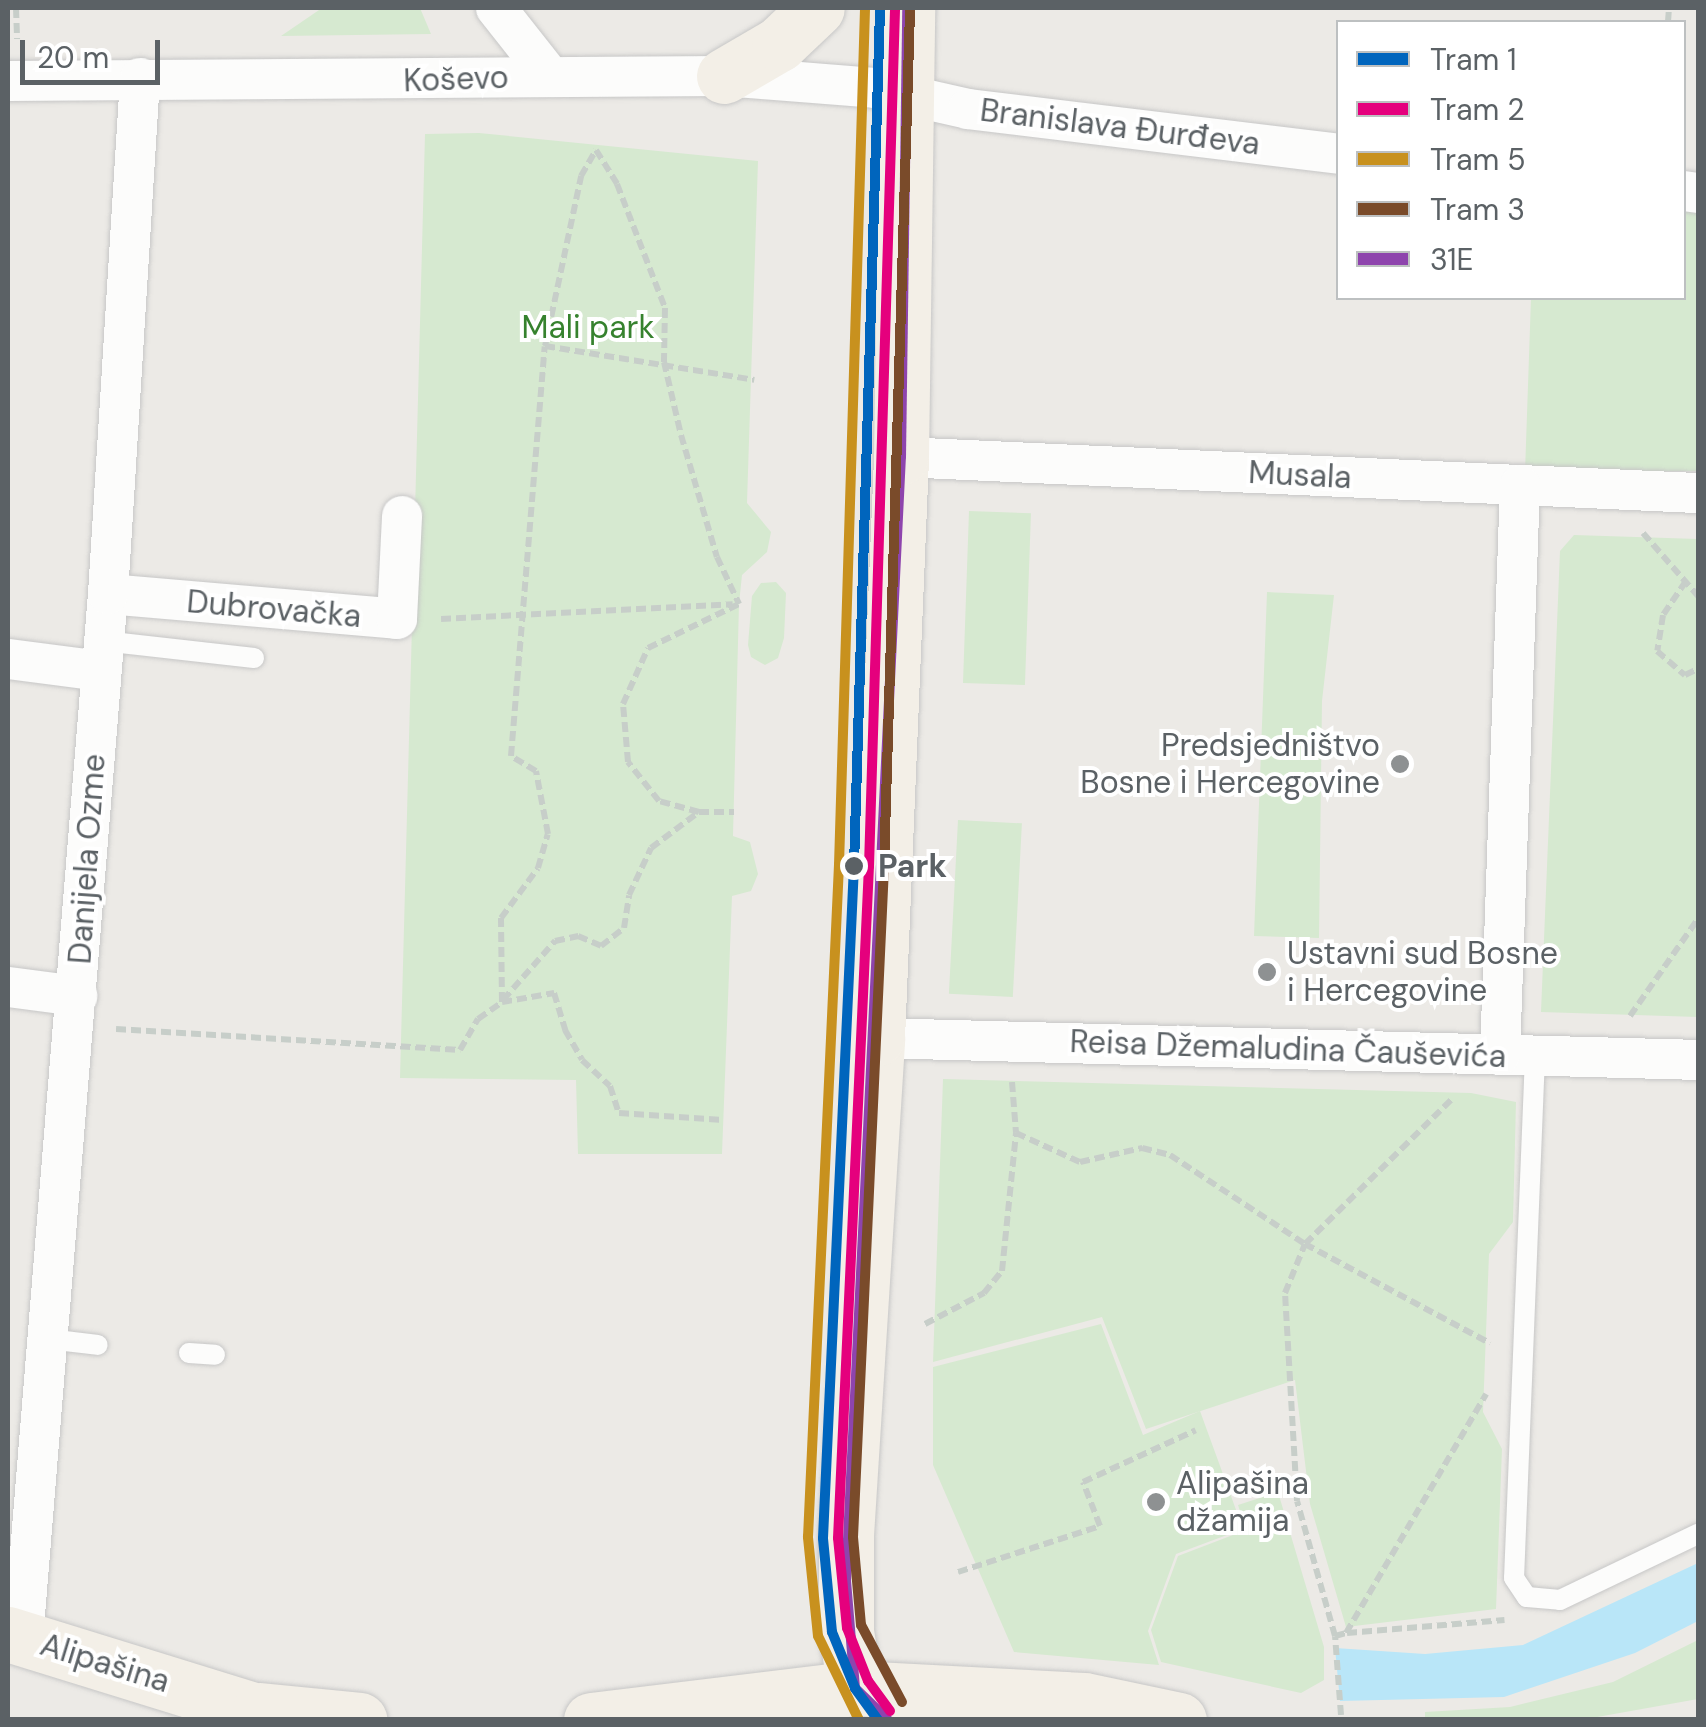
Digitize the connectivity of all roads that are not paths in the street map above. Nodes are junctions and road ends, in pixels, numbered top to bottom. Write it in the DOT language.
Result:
graph roads {
  1 [pos="496,8"];
  2 [pos="818,8"];
  3 [pos="907,8"];
  4 [pos="550,76"];
  5 [pos="724,76"];
  6 [pos="140,78"];
  7 [pos="8,81"];
  8 [pos="904,92"];
  9 [pos="1336,154"];
  10 [pos="900,457"];
  11 [pos="1520,486"];
  12 [pos="1698,493"];
  13 [pos="402,516"];
  14 [pos="108,594"];
  15 [pos="102,656"];
  16 [pos="254,658"];
  17 [pos="8,659"];
  18 [pos="8,987"];
  19 [pos="76,1011"];
  20 [pos="877,1038"];
  21 [pos="1518,1056"];
  22 [pos="1698,1060"];
  23 [pos="48,1339"];
  24 [pos="98,1345"];
  25 [pos="189,1353"];
  26 [pos="215,1355"];
  27 [pos="1698,1534"];
  28 [pos="15,1636"];
  29 [pos="847,1704"];
  30 [pos="272,1715"];
  31 [pos="1152,1717"];
  32 [pos="360,1720"];
  33 [pos="591,1720"];
  1 -- 4 [label="street"];
  2 -- 5 [label="main road"];
  3 -- 8 [label="main road"];
  4 -- 5 [label="street, Koševo"];
  4 -- 6 [label="street, Koševo"];
  5 -- 8 [label="street, Koševo"];
  6 -- 7 [label="street, Koševo"];
  6 -- 14 [label="street, Danijela Ozme"];
  8 -- 9 [label="street, Branislava Đurđeva"];
  8 -- 10 [label="main road"];
  10 -- 11 [label="street, Musala"];
  10 -- 20 [label="main road"];
  11 -- 12 [label="street, Musala"];
  11 -- 21 [label="street"];
  13 -- 14 [label="street, Dubrovačka"];
  14 -- 15 [label="street, Danijela Ozme"];
  15 -- 16 [label="lane"];
  15 -- 17 [label="street"];
  15 -- 19 [label="street, Danijela Ozme"];
  18 -- 19 [label="street"];
  19 -- 23 [label="street, Danijela Ozme"];
  20 -- 21 [label="street, Reisa Džemaludina Čauševića"];
  20 -- 29 [label="main road"];
  21 -- 22 [label="street, Reisa Džemaludina Čauševića"];
  21 -- 27 [label="lane"];
  23 -- 24 [label="lane"];
  23 -- 28 [label="street, Danijela Ozme"];
  25 -- 26 [label="lane"];
  28 -- 30 [label="main road, Alipašina"];
  29 -- 31 [label="main road"];
  29 -- 33 [label="main road"];
  30 -- 32 [label="main road, Alipašina"];
}
